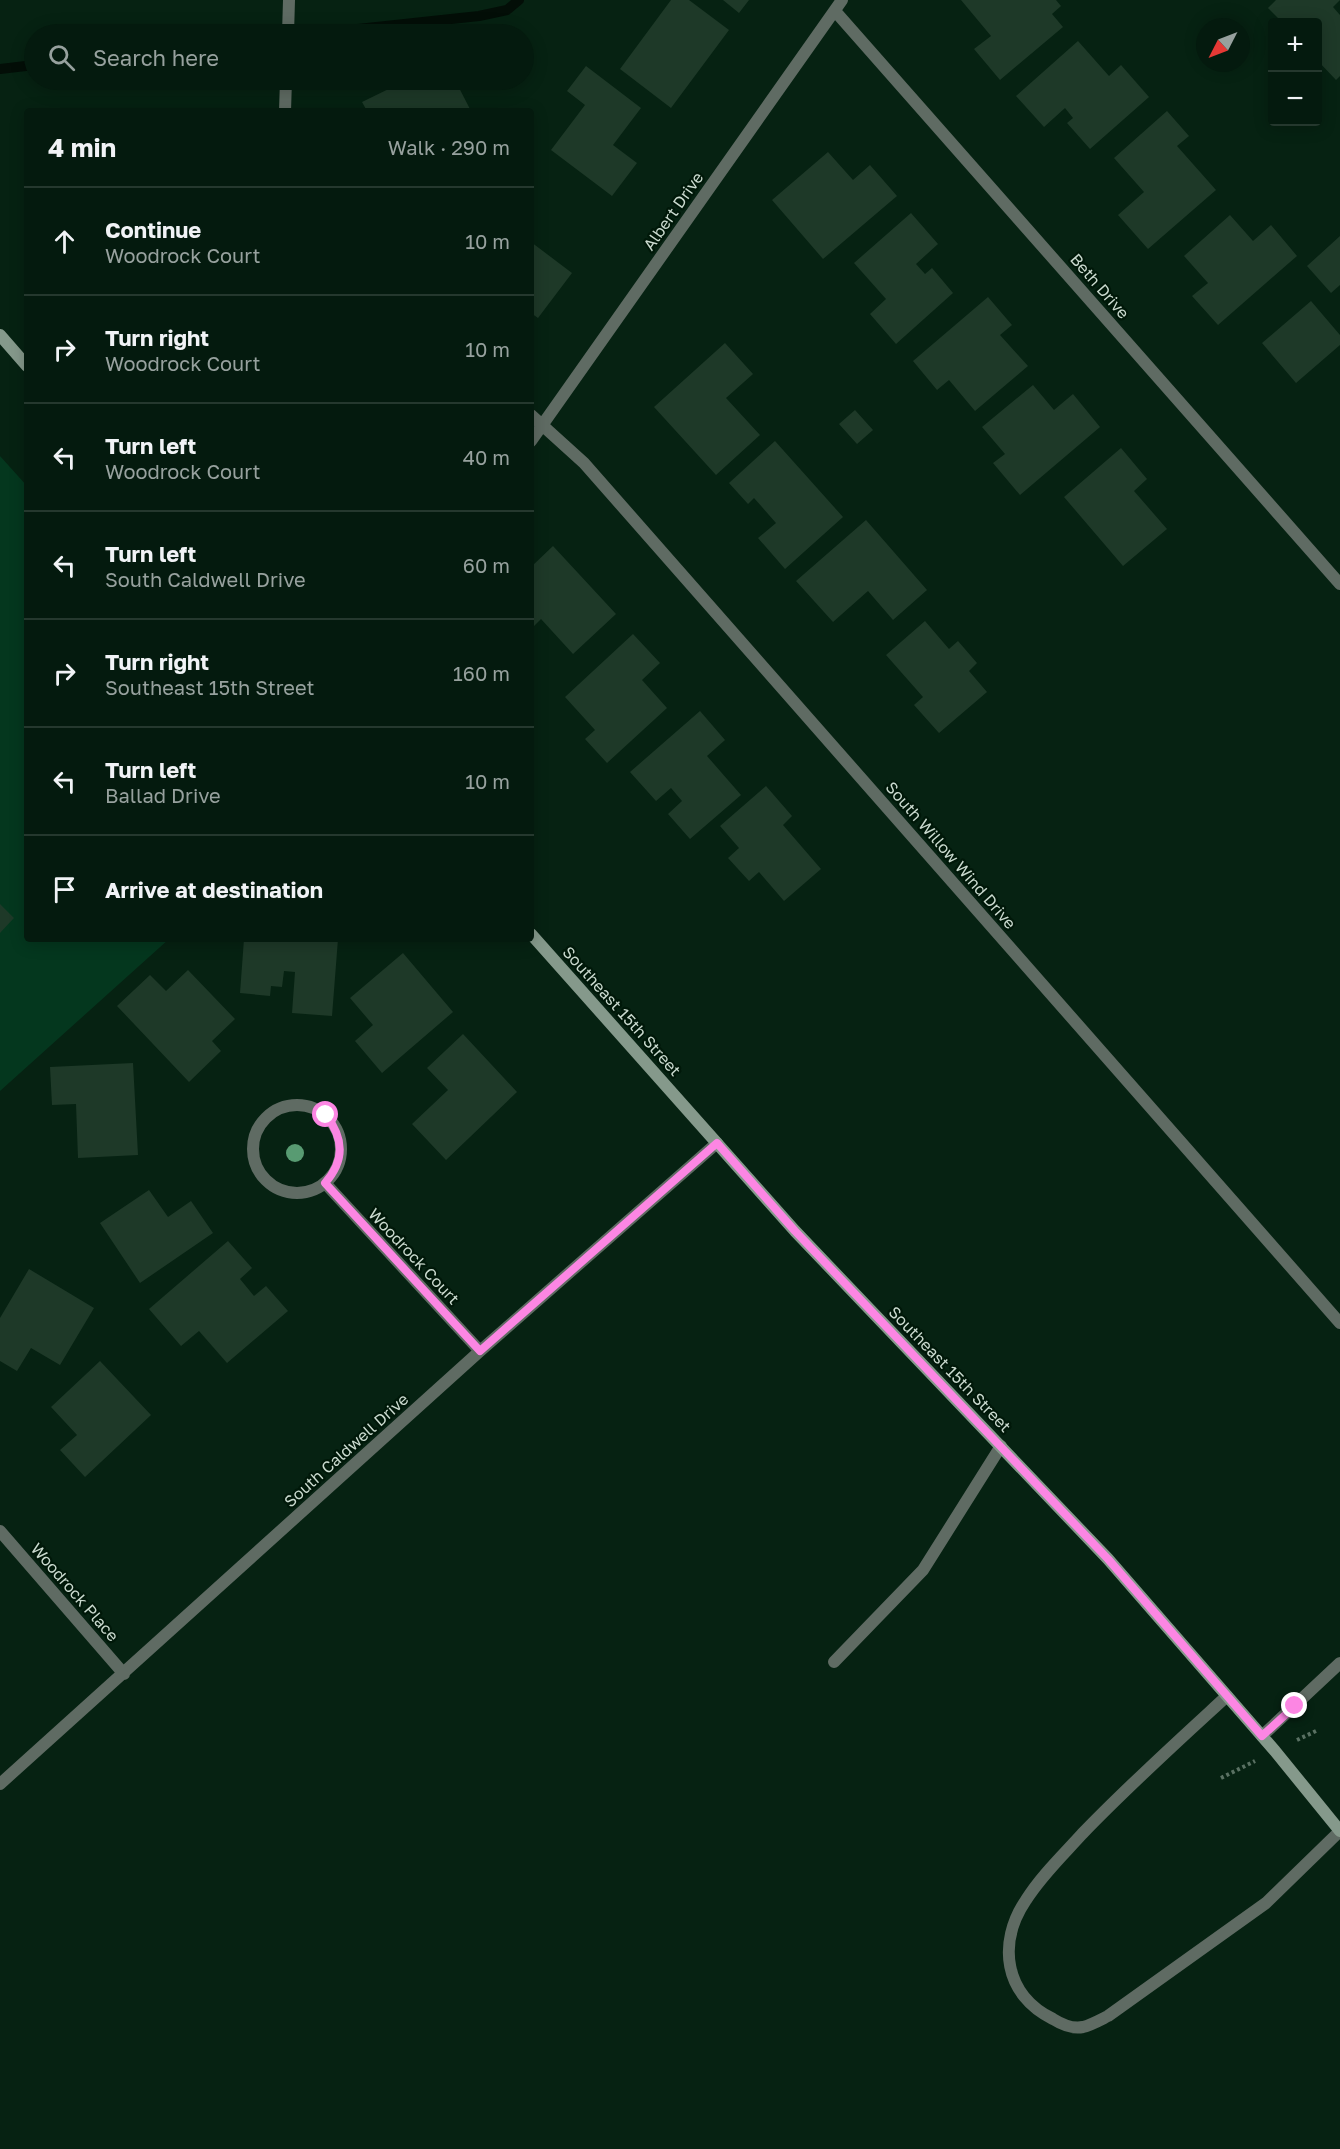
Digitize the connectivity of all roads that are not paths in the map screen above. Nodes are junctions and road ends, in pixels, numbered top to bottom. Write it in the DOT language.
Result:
graph roads {
  1 [pos="289,0"];
  2 [pos="842,0"];
  3 [pos="835,11"];
  4 [pos="288,24"];
  5 [pos="286,90"];
  6 [pos="285,108"];
  7 [pos="0,335"];
  8 [pos="24,363"];
  9 [pos="534,417"];
  10 [pos="543,424"];
  11 [pos="534,437"];
  12 [pos="1340,584"];
  13 [pos="534,937"];
  14 [pos="717,1143"];
  15 [pos="325,1183"];
  16 [pos="1340,1323"];
  17 [pos="480,1351"];
  18 [pos="1001,1446"];
  19 [pos="0,1531"];
  20 [pos="834,1662"];
  21 [pos="1340,1663"];
  22 [pos="124,1674"];
  23 [pos="1227,1696"];
  24 [pos="1262,1736"];
  25 [pos="0,1784"];
  26 [pos="1340,1831"];
  1 -- 4 [label="street"];
  2 -- 3 [label="street, Albert Drive"];
  3 -- 10 [label="street, Albert Drive"];
  3 -- 12 [label="street, Beth Drive"];
  5 -- 6 [label="street"];
  7 -- 8 [label="main road"];
  9 -- 10 [label="street, South Willow Wind Drive"];
  10 -- 11 [label="street, Albert Drive"];
  10 -- 16 [label="street, South Willow Wind Drive"];
  13 -- 14 [label="main road, Southeast 15th Street"];
  14 -- 17 [label="street, South Caldwell Drive"];
  14 -- 18 [label="main road, Southeast 15th Street"];
  15 -- 15 [label="street"];
  15 -- 17 [label="street, Woodrock Court"];
  17 -- 22 [label="street, South Caldwell Drive"];
  18 -- 20 [label="street"];
  18 -- 23 [label="main road, Southeast 15th Street"];
  19 -- 22 [label="street, Woodrock Place"];
  21 -- 24 [label="street"];
  22 -- 25 [label="street, South Caldwell Drive"];
  23 -- 24 [label="main road, Southeast 15th Street"];
  23 -- 26 [label="street"];
  24 -- 26 [label="main road, Southeast 15th Street"];
}
